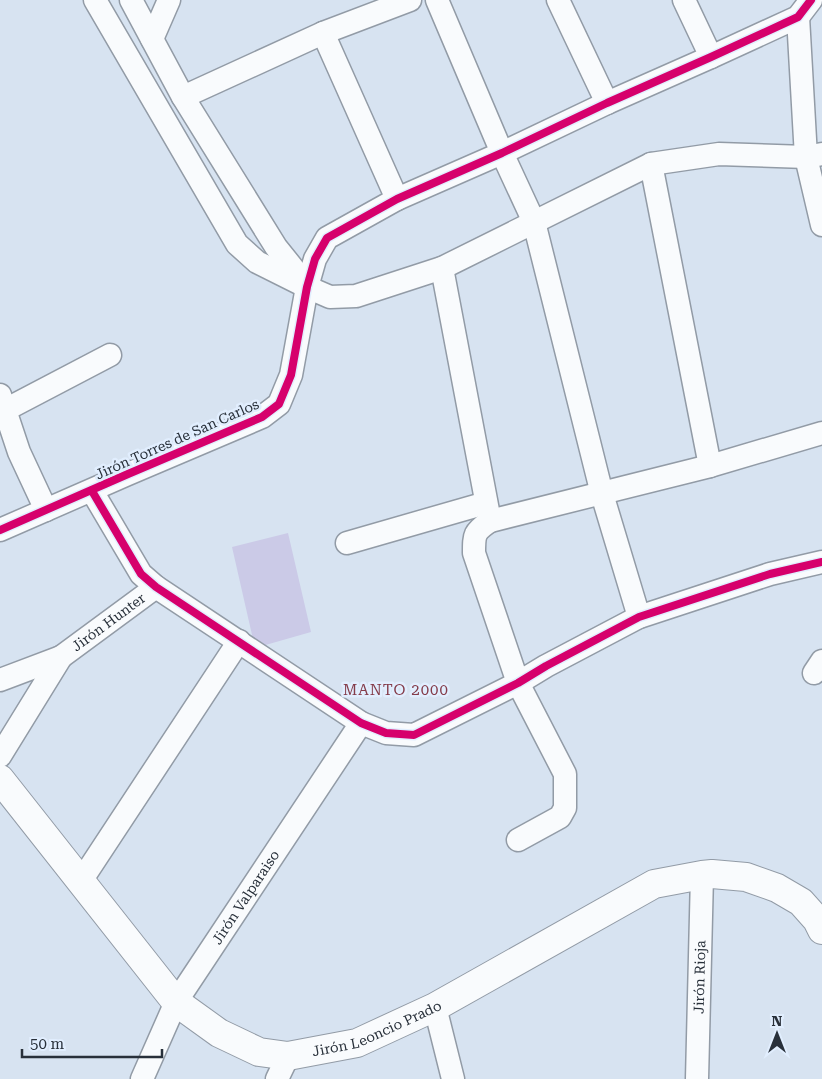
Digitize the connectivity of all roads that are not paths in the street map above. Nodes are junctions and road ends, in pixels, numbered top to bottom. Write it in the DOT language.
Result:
graph roads {
  1 [pos="95,0"];
  2 [pos="131,0"];
  3 [pos="169,0"];
  4 [pos="410,0"];
  5 [pos="437,0"];
  6 [pos="558,0"];
  7 [pos="684,0"];
  8 [pos="807,4"];
  9 [pos="323,33"];
  10 [pos="152,39"];
  11 [pos="712,58"];
  12 [pos="183,97"];
  13 [pos="607,103"];
  14 [pos="502,153"];
  15 [pos="814,155"];
  16 [pos="651,164"];
  17 [pos="397,199"];
  18 [pos="534,222"];
  19 [pos="822,224"];
  20 [pos="442,268"];
  21 [pos="307,287"];
  22 [pos="110,354"];
  23 [pos="2,402"];
  24 [pos="822,433"];
  25 [pos="710,466"];
  26 [pos="92,490"];
  27 [pos="602,494"];
  28 [pos="46,510"];
  29 [pos="488,512"];
  30 [pos="0,530"];
  31 [pos="347,542"];
  32 [pos="822,562"];
  33 [pos="156,586"];
  34 [pos="639,617"];
  35 [pos="239,641"];
  36 [pos="61,657"];
  37 [pos="0,680"];
  38 [pos="518,683"];
  39 [pos="361,723"];
  40 [pos="0,756"];
  41 [pos="0,779"];
  42 [pos="518,840"];
  43 [pos="702,875"];
  44 [pos="81,881"];
  45 [pos="822,930"];
  46 [pos="176,1002"];
  47 [pos="435,1006"];
  48 [pos="283,1068"];
  49 [pos="142,1079"];
  50 [pos="453,1079"];
  51 [pos="697,1079"];
  1 -- 21 [label="street"];
  2 -- 10 [label="street"];
  3 -- 10 [label="street"];
  4 -- 9 [label="street"];
  5 -- 14 [label="street"];
  6 -- 13 [label="street"];
  7 -- 11 [label="street"];
  8 -- 11 [label="street, Jirón Torres de San Carlos"];
  8 -- 15 [label="street"];
  9 -- 12 [label="street"];
  9 -- 17 [label="street"];
  10 -- 12 [label="street"];
  11 -- 13 [label="street, Jirón Torres de San Carlos"];
  12 -- 21 [label="street"];
  13 -- 14 [label="street, Jirón Torres de San Carlos"];
  14 -- 17 [label="street, Jirón Torres de San Carlos"];
  14 -- 18 [label="street"];
  15 -- 16 [label="street"];
  15 -- 19 [label="street"];
  16 -- 18 [label="street"];
  16 -- 25 [label="street"];
  17 -- 21 [label="street, Jirón Torres de San Carlos"];
  18 -- 20 [label="street"];
  18 -- 27 [label="street"];
  20 -- 21 [label="street"];
  20 -- 29 [label="street"];
  21 -- 26 [label="street, Jirón Torres de San Carlos"];
  22 -- 23 [label="street"];
  23 -- 28 [label="street"];
  24 -- 25 [label="street"];
  25 -- 27 [label="street"];
  26 -- 28 [label="street, Jirón Torres de San Carlos"];
  26 -- 33 [label="street"];
  27 -- 29 [label="street"];
  27 -- 34 [label="street"];
  28 -- 30 [label="street, Jirón Torres de San Carlos"];
  29 -- 31 [label="street"];
  29 -- 38 [label="street"];
  32 -- 34 [label="street"];
  33 -- 35 [label="street"];
  33 -- 36 [label="street, Jirón Hunter"];
  34 -- 38 [label="street"];
  35 -- 39 [label="street"];
  35 -- 44 [label="street"];
  36 -- 37 [label="street, Jirón Hunter"];
  36 -- 40 [label="street, Jirón Hunter"];
  38 -- 39 [label="street"];
  38 -- 42 [label="street"];
  39 -- 46 [label="street, Jirón Valparaiso"];
  41 -- 44 [label="highway, Jirón Leoncio Prado"];
  43 -- 45 [label="highway, Jirón Leoncio Prado"];
  43 -- 47 [label="highway, Jirón Leoncio Prado"];
  43 -- 51 [label="street, Jirón Rioja"];
  44 -- 46 [label="highway, Jirón Leoncio Prado"];
  46 -- 48 [label="highway, Jirón Leoncio Prado"];
  46 -- 49 [label="street, Jirón Valparaiso"];
  47 -- 48 [label="highway, Jirón Leoncio Prado"];
  47 -- 50 [label="street"];
}
